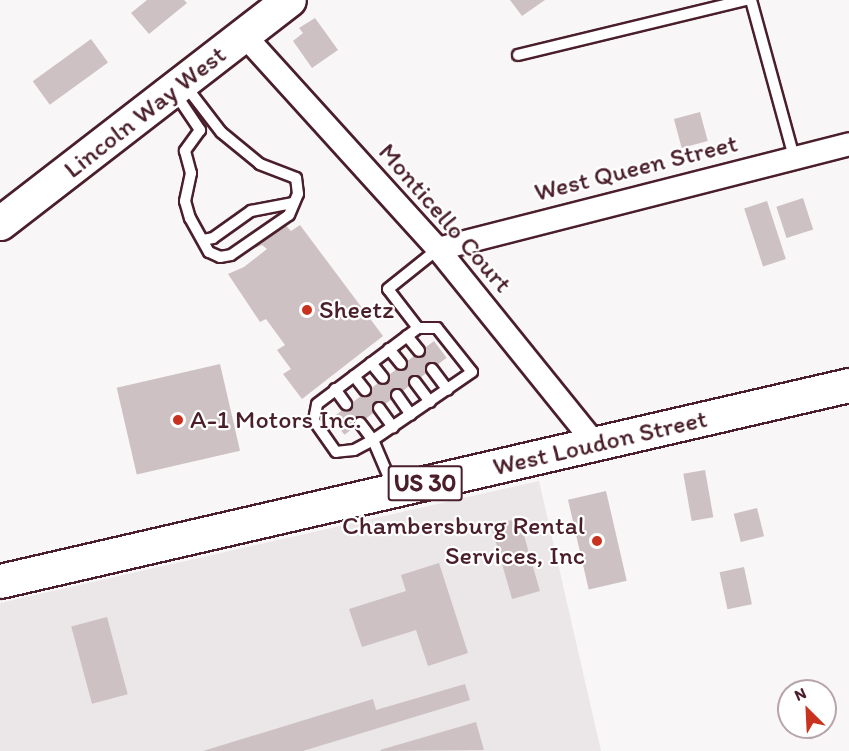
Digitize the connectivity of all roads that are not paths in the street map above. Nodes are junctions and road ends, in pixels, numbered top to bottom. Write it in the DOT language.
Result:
graph roads {
  1 [pos="289,0"];
  2 [pos="746,0"];
  3 [pos="751,0"];
  4 [pos="244,35"];
  5 [pos="518,55"];
  6 [pos="178,86"];
  7 [pos="849,144"];
  8 [pos="794,157"];
  9 [pos="293,203"];
  10 [pos="0,223"];
  11 [pos="203,240"];
  12 [pos="438,249"];
  13 [pos="418,328"];
  14 [pos="407,336"];
  15 [pos="389,350"];
  16 [pos="418,351"];
  17 [pos="371,363"];
  18 [pos="401,364"];
  19 [pos="432,369"];
  20 [pos="354,376"];
  21 [pos="383,378"];
  22 [pos="415,382"];
  23 [pos="849,385"];
  24 [pos="336,390"];
  25 [pos="365,390"];
  26 [pos="448,390"];
  27 [pos="397,395"];
  28 [pos="430,402"];
  29 [pos="346,404"];
  30 [pos="379,408"];
  31 [pos="411,414"];
  32 [pos="360,423"];
  33 [pos="393,427"];
  34 [pos="373,441"];
  35 [pos="596,445"];
  36 [pos="395,490"];
  37 [pos="0,581"];
  1 -- 4 [label="highway, Lincoln Way West"];
  2 -- 5 [label="lane"];
  3 -- 8 [label="lane"];
  4 -- 6 [label="highway, Lincoln Way West"];
  4 -- 12 [label="street, Monticello Court"];
  6 -- 9 [label="lane"];
  6 -- 10 [label="highway, Lincoln Way West"];
  6 -- 11 [label="lane"];
  7 -- 8 [label="street, West Queen Street"];
  8 -- 12 [label="street, West Queen Street"];
  9 -- 11 [label="lane"];
  9 -- 11 [label="lane"];
  12 -- 13 [label="lane"];
  12 -- 35 [label="street, Monticello Court"];
  13 -- 14 [label="lane"];
  13 -- 26 [label="lane"];
  14 -- 15 [label="lane"];
  14 -- 16 [label="lane"];
  15 -- 17 [label="lane"];
  15 -- 18 [label="lane"];
  17 -- 20 [label="lane"];
  17 -- 21 [label="lane"];
  19 -- 26 [label="lane"];
  20 -- 24 [label="lane"];
  20 -- 25 [label="lane"];
  22 -- 28 [label="lane"];
  23 -- 35 [label="highway, West Loudon Street / US 30"];
  24 -- 29 [label="lane"];
  24 -- 34 [label="lane"];
  26 -- 28 [label="lane"];
  27 -- 31 [label="lane"];
  28 -- 31 [label="lane"];
  30 -- 33 [label="lane"];
  31 -- 33 [label="lane"];
  32 -- 34 [label="lane"];
  33 -- 34 [label="lane"];
  34 -- 36 [label="lane"];
  35 -- 36 [label="highway, West Loudon Street / US 30"];
  36 -- 37 [label="highway, West Loudon Street / US 30"];
}
